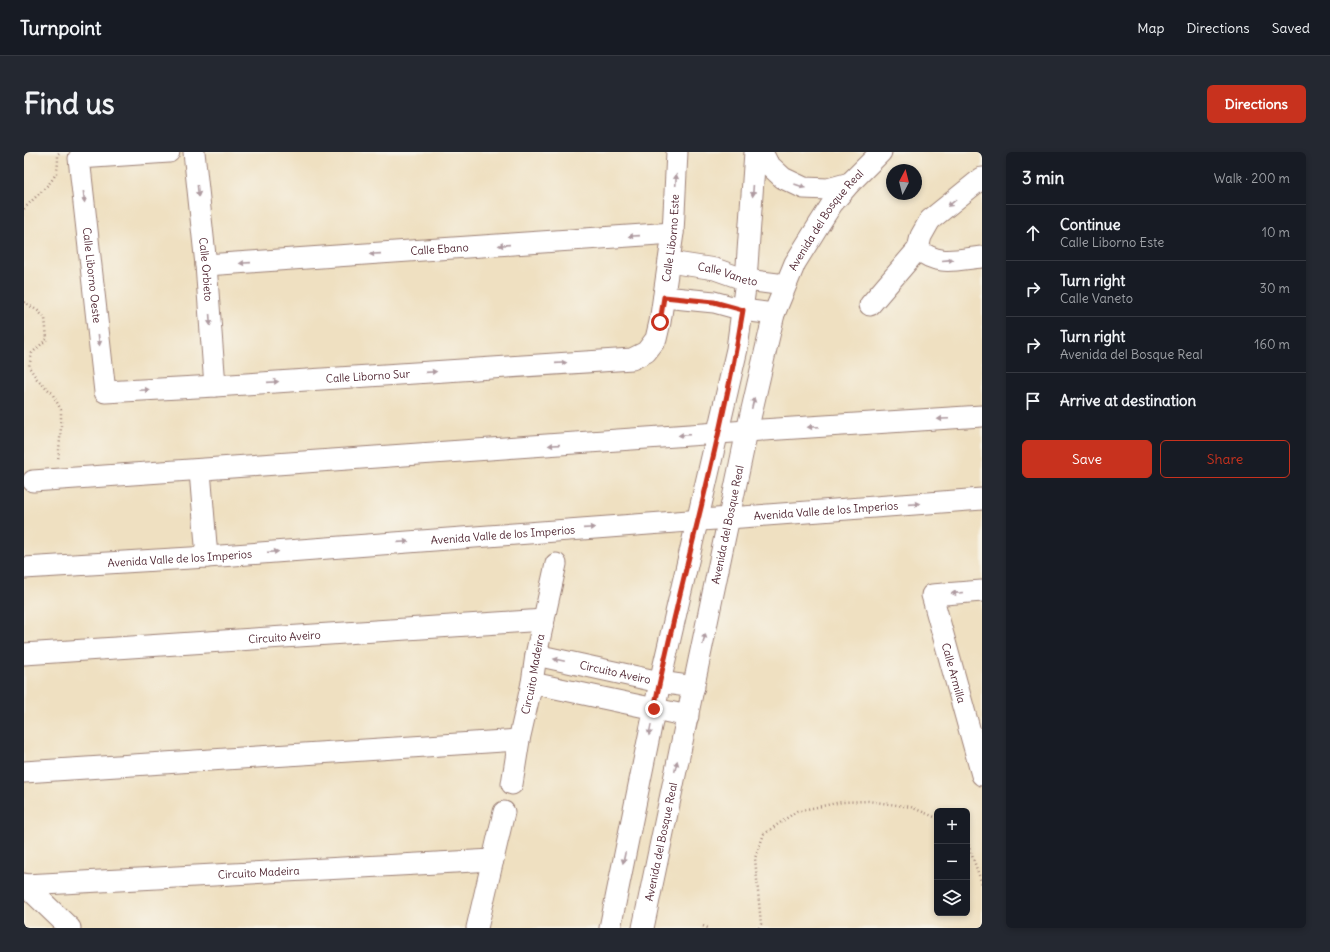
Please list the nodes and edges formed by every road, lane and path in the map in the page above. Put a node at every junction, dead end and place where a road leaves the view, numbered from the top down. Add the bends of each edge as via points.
1 (60, 152) edge
2 (169, 152) edge
3 (194, 152) edge
4 (677, 152) edge
5 (755, 152) edge
6 (762, 152) edge
7 (880, 152) edge
8 (982, 178) edge
9 (850, 183) junction
10 (24, 208) edge
11 (673, 234) junction
12 (918, 249) junction
13 (982, 257) edge
14 (669, 262) junction
15 (206, 265) junction
16 (746, 280) junction
17 (785, 284) junction
18 (664, 297) junction
19 (24, 302) edge
20 (870, 305) dead end
21 (743, 310) junction
22 (774, 314) junction
23 (632, 359) joint
24 (215, 386) junction
25 (105, 392) joint
26 (982, 416) edge
27 (747, 430) junction
28 (718, 433) junction
29 (200, 470) junction
30 (56, 480) junction
31 (33, 482) dead end
32 (982, 499) edge
33 (729, 518) junction
34 (697, 520) junction
35 (207, 557) junction
36 (556, 564) dead end
37 (24, 568) edge
38 (982, 591) edge
39 (544, 620) junction
40 (24, 654) edge
41 (536, 655) junction
42 (623, 674) junction
43 (660, 682) junction
44 (532, 683) junction
45 (694, 687) junction
46 (617, 701) junction
47 (973, 708) edge
48 (654, 709) junction
49 (688, 716) junction
50 (519, 740) junction
51 (24, 772) edge
52 (982, 775) edge
53 (512, 784) dead end
54 (636, 799) junction
55 (668, 804) junction
56 (504, 812) dead end
57 (934, 817) edge
58 (968, 844) edge
59 (493, 860) junction
60 (982, 884) edge
61 (25, 885) edge
62 (702, 926) dead end
63 (70, 928) edge
64 (477, 928) edge
65 (610, 928) edge
66 (643, 928) edge
67 (708, 928) edge
68 (759, 928) edge

1 - 10 path via 56,172 45,188
2 -> 25 street, Calle Liborno Oeste via 79,158
3 -> 15 street, Calle Orbieto
11 -> 4 street, Calle Liborno Este
5 -> 16 street
6 -> 9 street via 768,164 783,178 804,188 828,190
7 - 9 street, Avenida del Bosque Real
8 -> 12 street via 930,220 921,236
9 - 17 street, Avenida del Bosque Real via 832,204 795,263
11 - 14 street, Calle Liborno Este
11 -> 15 street, Calle Ebano
12 -> 13 street via 926,256 940,261
12 - 20 street
14 - 16 street, Calle Vaneto via 715,269
14 - 18 street, Calle Liborno Este
15 -> 24 street, Calle Orbieto
16 - 17 street, Calle Vaneto
16 - 21 street
17 - 22 street, Avenida del Bosque Real
18 - 21 street via 714,302
18 - 23 street, Calle Liborno Este via 656,339 646,352
19 - 30 path via 46,318 47,338 32,353 29,367 52,393 61,410
21 - 22 street
21 - 28 street
27 -> 22 street, Avenida del Bosque Real
24 -> 23 street, Calle Liborno Sur
25 -> 24 street, Calle Liborno Sur
26 -> 27 street
27 - 28 street
27 - 33 street, Avenida del Bosque Real
28 -> 29 street
28 - 34 street
29 - 30 street
29 - 35 street
30 - 31 street
33 -> 32 street, Avenida Valle de los Imperios
33 - 34 street, Avenida Valle de los Imperios
45 -> 33 street, Avenida del Bosque Real
35 -> 34 street, Avenida Valle de los Imperios
34 - 43 street
35 - 37 street, Avenida Valle de los Imperios
36 - 39 street, Circuito Madeira
38 -> 47 street, Calle Armilla via 932,595
39 - 40 street, Circuito Aveiro
39 - 41 street, Circuito Madeira
42 -> 41 street, Circuito Aveiro
41 - 44 street, Circuito Madeira
42 - 43 street, Circuito Aveiro
42 - 46 street
43 - 45 street, Circuito Aveiro
43 - 48 street
44 - 46 street
44 - 50 street, Circuito Madeira
45 - 49 street, Avenida del Bosque Real
46 - 48 street
47 - 52 street, Calle Armilla
48 - 49 street
48 -> 54 street
55 -> 49 street, Avenida del Bosque Real
50 - 51 street
50 - 53 street, Circuito Madeira
54 - 55 street
54 -> 65 street
55 - 66 street, Avenida del Bosque Real
56 - 59 street
57 - 68 path via 911,807 868,801 842,802 797,810 764,834 755,858 761,924
58 - 60 path
59 - 61 street, Circuito Madeira
59 - 64 street
61 - 63 street
62 - 67 path

